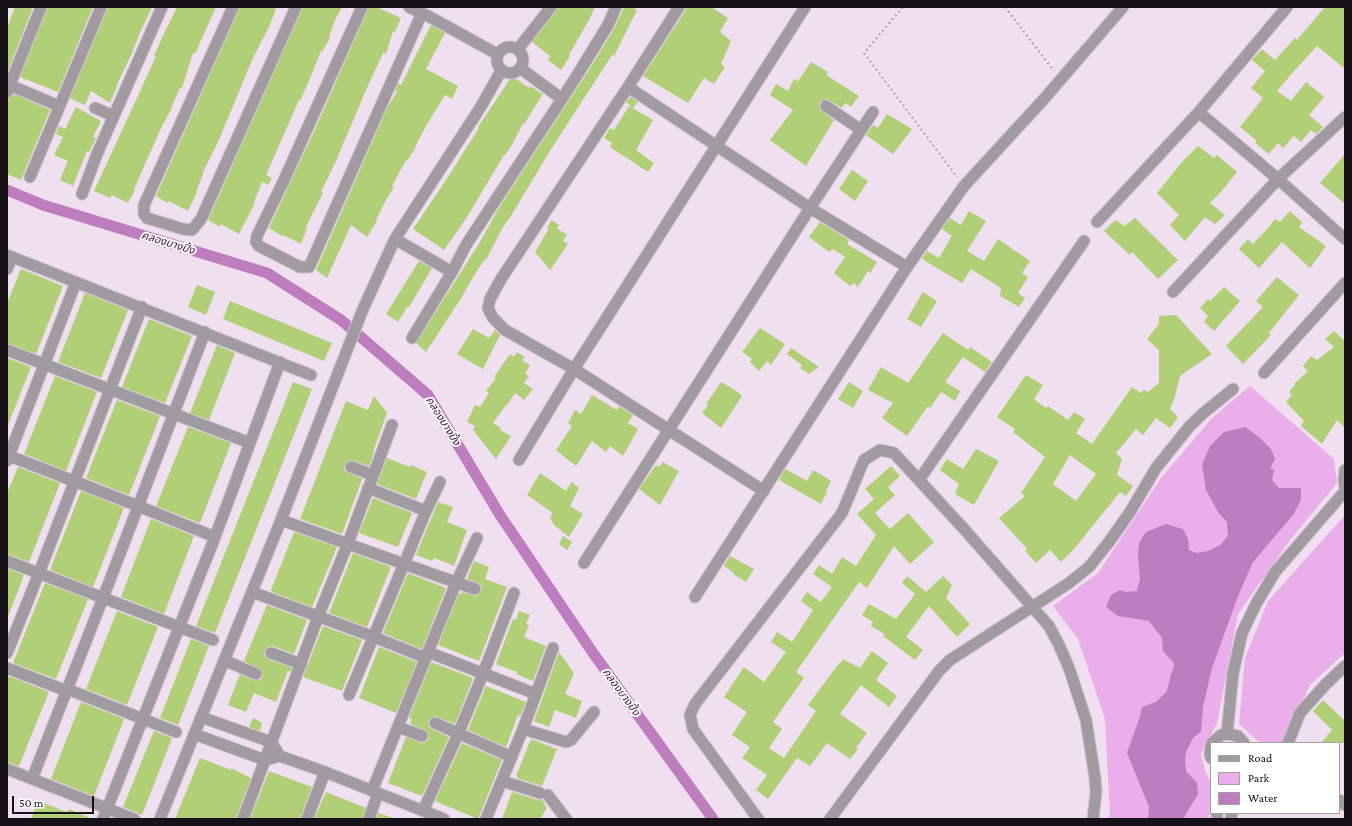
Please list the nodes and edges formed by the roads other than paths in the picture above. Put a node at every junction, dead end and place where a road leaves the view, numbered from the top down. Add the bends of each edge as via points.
1 (41, 7) edge
2 (101, 7) edge
3 (162, 7) edge
4 (234, 7) edge
5 (296, 7) edge
6 (362, 7) edge
7 (409, 7) edge
8 (551, 7) edge
9 (616, 7) edge
10 (679, 7) edge
11 (805, 7) edge
12 (1123, 7) edge
13 (1288, 7) edge
14 (422, 13) junction
15 (518, 49) junction
16 (497, 54) junction
17 (520, 68) junction
18 (501, 71) junction
19 (8, 87) edge
20 (628, 87) junction
21 (562, 99) junction
22 (59, 106) junction
23 (826, 106) dead end
24 (95, 108) dead end
25 (873, 112) dead end
26 (1198, 113) junction
27 (114, 116) junction
28 (1345, 117) edge
29 (861, 130) junction
30 (717, 146) junction
31 (30, 177) dead end
32 (1278, 179) junction
33 (82, 194) dead end
34 (810, 208) junction
35 (1097, 222) dead end
36 (395, 239) junction
37 (1345, 239) edge
38 (1084, 241) dead end
39 (9, 256) edge
40 (907, 267) junction
41 (7, 269) edge
42 (452, 272) junction
43 (76, 282) junction
44 (1345, 283) edge
45 (1173, 292) dead end
46 (142, 307) junction
47 (205, 332) junction
48 (412, 338) dead end
49 (7, 350) edge
50 (280, 362) junction
51 (45, 365) junction
52 (574, 369) junction
53 (1264, 373) dead end
54 (311, 375) dead end
55 (110, 389) junction
56 (1233, 389) dead end
57 (173, 414) junction
58 (392, 425) dead end
59 (668, 430) junction
60 (250, 443) junction
61 (8, 457) edge
62 (519, 460) dead end
63 (350, 467) dead end
64 (1345, 470) edge
65 (373, 475) junction
66 (919, 480) junction
67 (75, 481) junction
68 (440, 482) dead end
69 (368, 488) junction
70 (1345, 488) edge
71 (764, 491) junction
72 (1345, 491) edge
73 (138, 506) junction
74 (426, 511) junction
75 (281, 520) junction
76 (215, 537) junction
77 (477, 538) dead end
78 (348, 543) junction
79 (7, 561) edge
80 (584, 563) dead end
81 (404, 564) junction
82 (39, 573) junction
83 (456, 583) junction
84 (475, 589) dead end
85 (252, 592) junction
86 (514, 593) dead end
87 (695, 597) dead end
88 (103, 598) junction
89 (1033, 607) junction
90 (318, 617) junction
91 (180, 628) junction
92 (374, 637) junction
93 (213, 640) dead end
94 (552, 648) dead end
95 (7, 653) edge
96 (272, 653) dead end
97 (427, 655) junction
98 (224, 660) junction
99 (301, 664) junction
100 (1345, 666) edge
101 (7, 668) edge
102 (256, 674) dead end
103 (483, 674) junction
104 (67, 690) junction
105 (536, 694) junction
106 (349, 695) dead end
107 (594, 712) dead end
108 (201, 717) junction
109 (143, 719) junction
110 (435, 723) dead end
111 (398, 727) junction
112 (523, 729) junction
113 (176, 732) dead end
114 (459, 732) junction
115 (194, 734) junction
116 (1227, 734) junction
117 (422, 736) dead end
118 (271, 742) junction
119 (1213, 742) edge
120 (1243, 742) edge
121 (1288, 742) edge
122 (280, 756) junction
123 (512, 757) junction
124 (265, 760) junction
125 (7, 769) edge
126 (325, 772) junction
127 (32, 779) junction
128 (502, 781) junction
129 (375, 792) junction
130 (107, 808) junction
131 (428, 815) edge
132 (103, 819) edge
133 (134, 819) edge
134 (161, 819) edge
135 (243, 819) edge
136 (307, 819) edge
137 (369, 819) edge
138 (444, 819) edge
139 (486, 819) edge
140 (566, 819) edge
141 (758, 819) edge
142 (830, 819) edge
143 (1093, 819) edge

1 - 19 street
2 - 22 street
3 - 27 street
4 - 5 street via 144,205 144,214 147,218 183,230 192,230 201,219
6 - 14 street via 257,236 256,242 259,246 300,268 308,267 311,263
7 - 14 street
8 - 15 street
9 - 21 street
10 - 20 street
11 - 30 street
12 - 40 street via 964,186
13 - 26 street
14 - 16 street
15 - 16 street via 506,46
15 - 17 street via 523,60
16 - 18 street via 497,66
17 - 18 street via 513,73
17 - 21 street
18 - 36 street
19 - 22 street
20 - 30 street
20 - 52 street via 501,279 488,308 493,318 505,330
21 - 42 street via 466,244
22 - 31 street
23 - 29 street
24 - 27 street
25 - 29 street
26 - 32 street
26 - 35 street
27 - 33 street
28 - 32 street
29 - 34 street
30 - 34 street
30 - 52 street
32 - 37 street
32 - 45 street
34 - 40 street
34 - 59 street
36 - 42 street
36 - 75 street via 363,308
38 - 66 street
39 - 41 street
39 - 43 street
40 - 71 street
42 - 48 street
43 - 46 street
43 - 51 street
44 - 53 street
46 - 47 street
46 - 55 street
47 - 50 street
47 - 57 street
49 - 51 street
50 - 54 street
50 - 60 street
51 - 55 street
51 - 61 street
52 - 59 street
52 - 62 street
55 - 57 street
55 - 67 street
56 - 89 street via 1189,427 1156,468 1130,512 1089,567
57 - 60 street
57 - 73 street
58 - 65 street
59 - 71 street
59 - 80 street
60 - 76 street
61 - 67 street
63 - 65 street
64 - 70 street
65 - 69 street
66 - 89 street
66 - 141 street via 894,453 880,450 864,460 842,513 695,704 690,715 693,729
67 - 73 street
67 - 82 street
68 - 74 street
69 - 74 street
69 - 78 street
71 - 87 street
72 - 116 street via 1275,572 1256,604 1242,633 1233,673
73 - 76 street
73 - 88 street
74 - 81 street
75 - 78 street
75 - 85 street
76 - 91 street
77 - 83 street
78 - 81 street
78 - 90 street
79 - 82 street
81 - 83 street
81 - 92 street
82 - 88 street
82 - 95 street
83 - 84 street
83 - 97 street
85 - 90 street
85 - 98 street
86 - 103 street
88 - 91 street
88 - 104 street
89 - 142 street via 950,660 939,671
89 - 143 street via 1049,626 1059,645 1086,720 1095,785
90 - 92 street
90 - 99 street
91 - 93 street
91 - 109 street
92 - 97 street
92 - 106 street
94 - 105 street
96 - 99 street
97 - 103 street via 438,655
97 - 111 street
98 - 102 street
98 - 108 street
99 - 118 street
100 - 121 street via 1300,713
101 - 104 street
103 - 105 street
103 - 114 street
104 - 109 street
104 - 127 street
105 - 112 street
107 - 112 street via 571,740 566,742
108 - 115 street
108 - 118 street
109 - 113 street
109 - 130 street
110 - 114 street
111 - 117 street
111 - 129 street
112 - 123 street
114 - 123 street
114 - 131 street
115 - 124 street
115 - 134 street
116 - 119 street via 1221,735
116 - 120 street via 1238,736
118 - 122 street
118 - 124 street
122 - 124 street
122 - 126 street
123 - 128 street
124 - 135 street
125 - 127 street
126 - 129 street
126 - 136 street
127 - 130 street
128 - 139 street
128 - 140 street via 544,794
129 - 131 street
129 - 137 street
130 - 132 street
130 - 133 street
131 - 138 street

